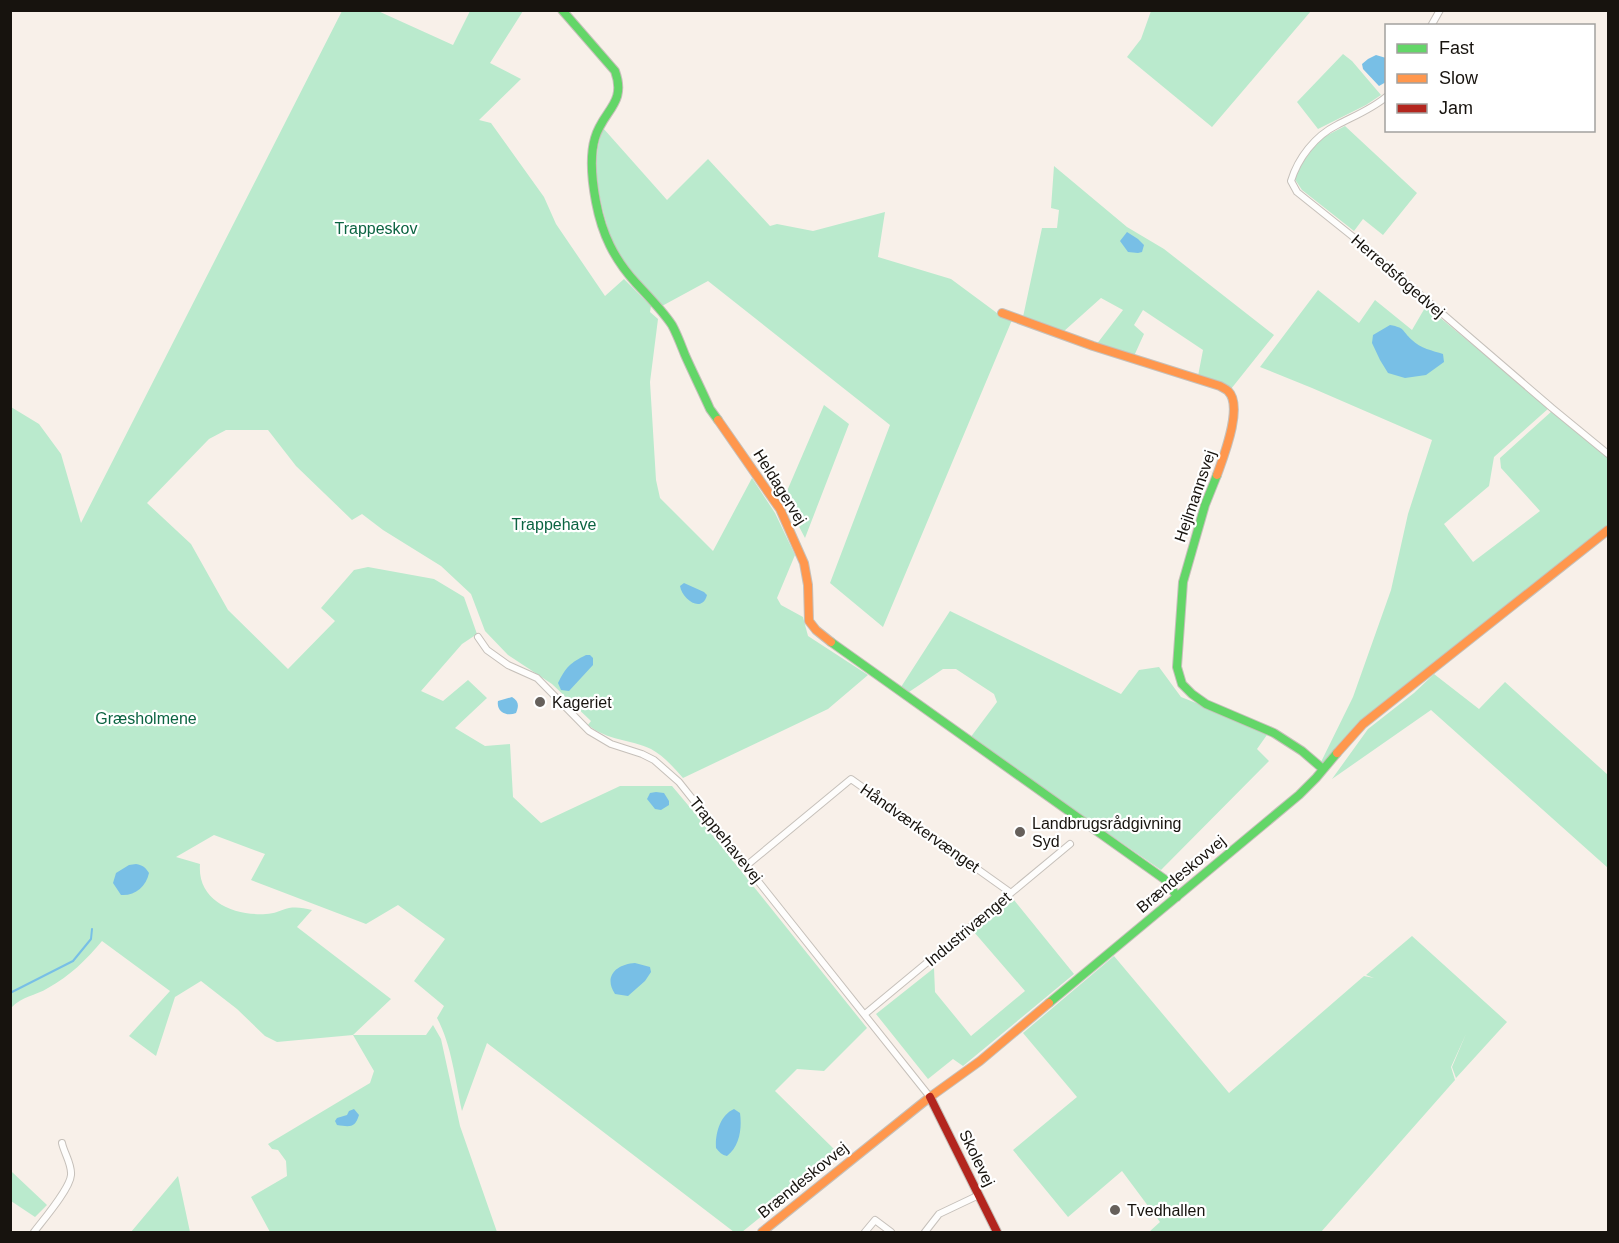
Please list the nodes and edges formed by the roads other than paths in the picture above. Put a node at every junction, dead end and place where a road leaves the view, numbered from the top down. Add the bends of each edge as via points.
1 (562, 10) edge
2 (1440, 10) edge
3 (1432, 24) edge
4 (1385, 98) edge
5 (1002, 313) dead end
6 (1608, 454) edge
7 (1608, 530) edge
8 (478, 637) dead end
9 (1323, 769) junction
10 (1070, 844) dead end
11 (746, 866) junction
12 (1011, 893) junction
13 (1177, 897) junction
14 (865, 1014) junction
15 (930, 1096) junction
16 (62, 1143) dead end
17 (978, 1195) junction
18 (34, 1233) edge
19 (762, 1233) edge
20 (865, 1233) edge
21 (891, 1233) edge
22 (925, 1233) edge
23 (997, 1233) edge

1 - 13 street, Heldagervej via 619,78 618,98 593,144 593,182 603,234 617,260 672,326 710,409 780,510 804,564 809,621 833,644 1167,881
2 - 3 street
4 - 6 street, Herredsfogedvej via 1316,139 1296,165 1291,181 1297,192
5 - 9 street, Hejlmannsvej via 1230,392 1235,405 1228,446 1205,505 1183,582 1177,667 1182,684 1206,704 1274,734
7 - 9 street, Brændeskovvej via 1363,724
8 - 11 street, Trappehavevej via 487,650 508,665 537,678 589,731 611,744 642,754 667,770
9 - 13 street, Brændeskovvej via 1312,784
10 - 12 street, Industrivænget
11 - 12 street, Håndværkervænget via 851,779
11 - 14 street, Trappehavevej
12 - 14 street, Industrivænget
13 - 15 street, Brændeskovvej via 980,1061
14 - 15 street, Trappehavevej
15 - 17 street, Skolevej
15 - 19 street, Brændeskovvej
16 - 18 street via 71,1176 67,1189
17 - 22 street via 939,1214
17 - 23 street, Skolevej
20 - 21 street via 874,1220

